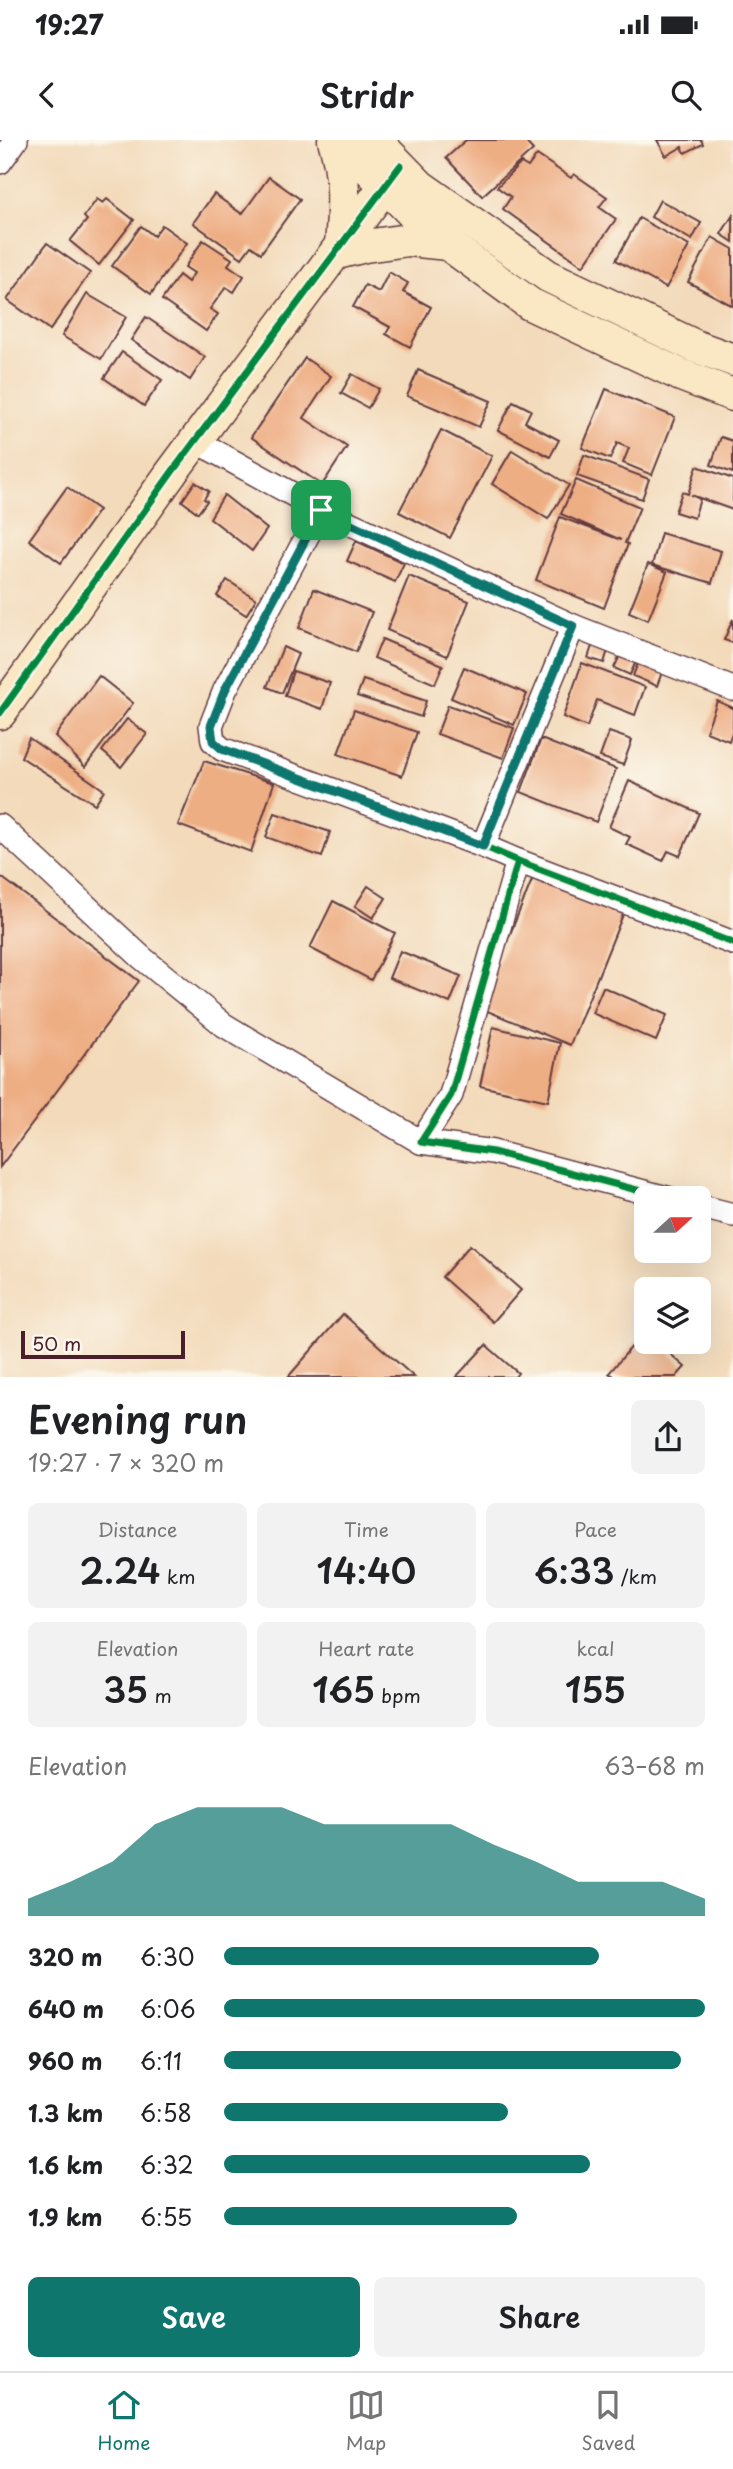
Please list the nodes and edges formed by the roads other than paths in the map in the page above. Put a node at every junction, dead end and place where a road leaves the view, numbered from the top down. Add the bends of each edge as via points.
1 (16, 140) edge
2 (334, 140) edge
3 (344, 140) edge
4 (375, 140) edge
5 (0, 162) edge
6 (393, 176) junction
7 (448, 244) junction
8 (339, 250) junction
9 (733, 360) edge
10 (733, 395) edge
11 (196, 441) junction
12 (321, 510) junction
13 (573, 626) junction
14 (733, 689) edge
15 (0, 713) edge
16 (0, 826) edge
17 (483, 846) junction
18 (518, 861) junction
19 (733, 943) edge
20 (421, 1142) junction
21 (634, 1189) edge
22 (711, 1209) edge
23 (733, 1215) edge

1 - 5 street
2 - 8 main road via 345,198
3 - 6 main road
4 - 6 main road
6 - 7 main road via 430,231
6 - 8 main road
6 - 9 main road via 420,186 548,276
7 - 8 main road via 408,240
7 - 10 main road via 530,304
8 - 11 main road
11 - 12 street
11 - 15 main road
12 - 13 street
12 - 17 street via 225,690 211,726 213,741 222,749
13 - 14 street
13 - 17 street
16 - 20 street via 141,957 223,1025
17 - 18 street
18 - 19 street
18 - 20 street via 451,1095
20 - 21 street via 493,1152
22 - 23 street

